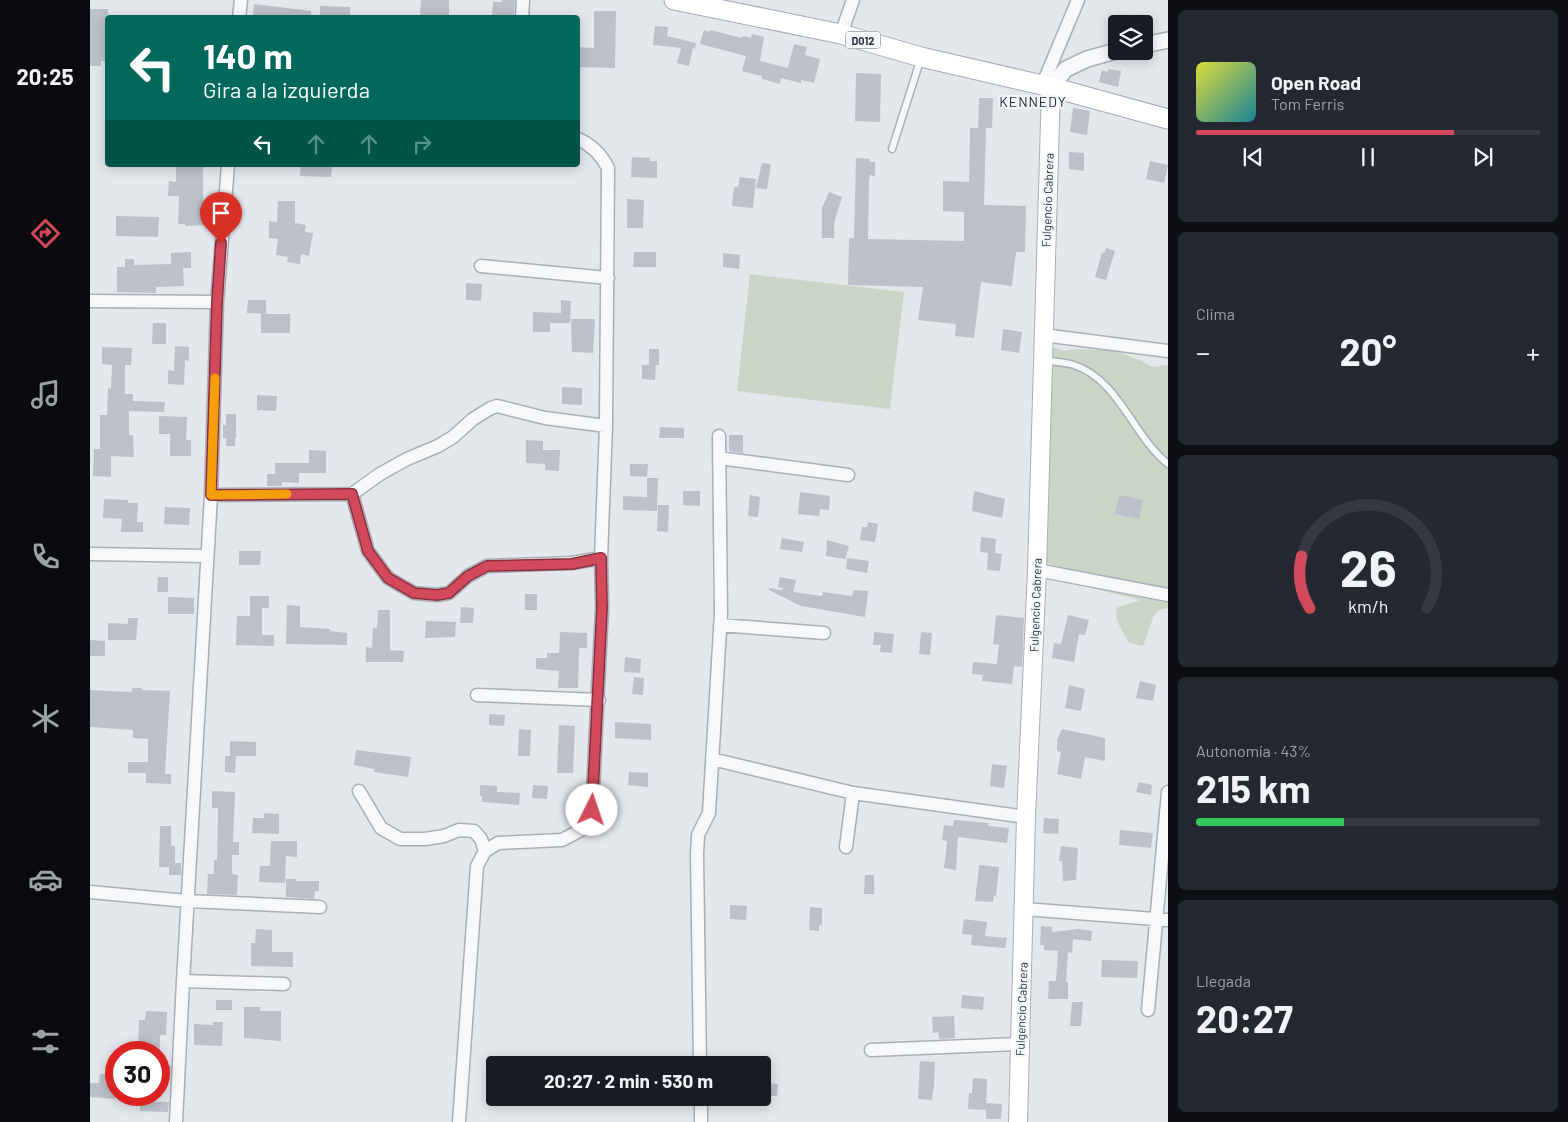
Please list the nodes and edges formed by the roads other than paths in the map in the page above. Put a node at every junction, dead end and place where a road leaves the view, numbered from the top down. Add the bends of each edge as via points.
1 (240, 0) edge
2 (523, 0) edge
3 (674, 0) edge
4 (854, 0) edge
5 (1078, 0) edge
6 (239, 15) edge
7 (522, 15) edge
8 (840, 34) junction
9 (1168, 40) edge
10 (1153, 43) edge
11 (1108, 53) edge
12 (921, 57) junction
13 (1046, 86) junction
14 (1168, 119) edge
15 (580, 140) edge
16 (892, 149) dead end
17 (228, 167) edge
18 (481, 266) dead end
19 (608, 278) junction
20 (90, 301) edge
21 (217, 302) junction
22 (1043, 335) junction
23 (1168, 351) edge
24 (1042, 360) junction
25 (606, 426) junction
26 (719, 436) dead end
27 (719, 458) junction
28 (1168, 464) edge
29 (848, 475) dead end
30 (352, 494) junction
31 (211, 495) junction
32 (90, 554) edge
33 (207, 556) junction
34 (601, 558) junction
35 (1037, 570) junction
36 (1168, 595) edge
37 (720, 625) junction
38 (824, 633) dead end
39 (477, 696) dead end
40 (599, 700) junction
41 (712, 759) junction
42 (360, 790) dead end
43 (1168, 792) edge
44 (853, 793) junction
45 (1026, 817) junction
46 (846, 847) dead end
47 (485, 850) junction
48 (90, 892) edge
49 (187, 902) junction
50 (320, 907) dead end
51 (1024, 909) junction
52 (1162, 920) edge
53 (182, 981) junction
54 (284, 984) dead end
55 (1148, 1010) dead end
56 (1020, 1044) junction
57 (871, 1050) dead end
58 (700, 1056) edge
59 (701, 1106) edge
60 (176, 1122) edge
61 (459, 1122) edge
62 (702, 1122) edge
63 (1018, 1122) edge

1 - 6 street
2 - 7 street
3 - 8 main road, D012
4 - 8 street
5 - 13 street
8 - 12 main road, D012
9 - 10 street
11 - 13 street via 1066,69
12 - 13 main road, D012
12 - 16 lane
13 - 14 main road, D012
13 - 22 main road, Fulgencio Cabrera
15 - 19 street via 603,157 608,168
17 - 21 street
18 - 19 street
19 - 25 street
20 - 21 street
21 - 31 street
22 - 23 street
22 - 24 main road, Fulgencio Cabrera
24 - 28 lane via 1074,366 1093,375 1109,389 1139,432
24 - 35 main road, Fulgencio Cabrera
25 - 30 street via 545,418 497,406 473,419 453,437 406,459
25 - 34 street
26 - 27 street
27 - 29 street
27 - 37 street
30 - 31 street
30 - 34 street via 368,551 388,578 414,593 449,593 468,576 487,566 572,564
31 - 33 street
32 - 33 street
33 - 49 street
34 - 40 street
35 - 36 street
35 - 45 main road, Fulgencio Cabrera
37 - 38 street
37 - 41 street
39 - 40 street
40 - 47 street via 592,810 581,830 562,840 498,843
41 - 44 street
41 - 58 street via 709,813 698,835 697,854
42 - 47 street via 381,828 400,839 424,839 459,830 474,830
43 - 52 street
44 - 45 street
44 - 46 street
45 - 51 main road, Fulgencio Cabrera
47 - 61 street via 478,866
48 - 49 street
49 - 50 street
49 - 53 street
51 - 52 street
51 - 56 main road, Fulgencio Cabrera
52 - 55 street
53 - 54 street
53 - 60 street
56 - 57 street
56 - 63 main road, Fulgencio Cabrera
59 - 62 street

